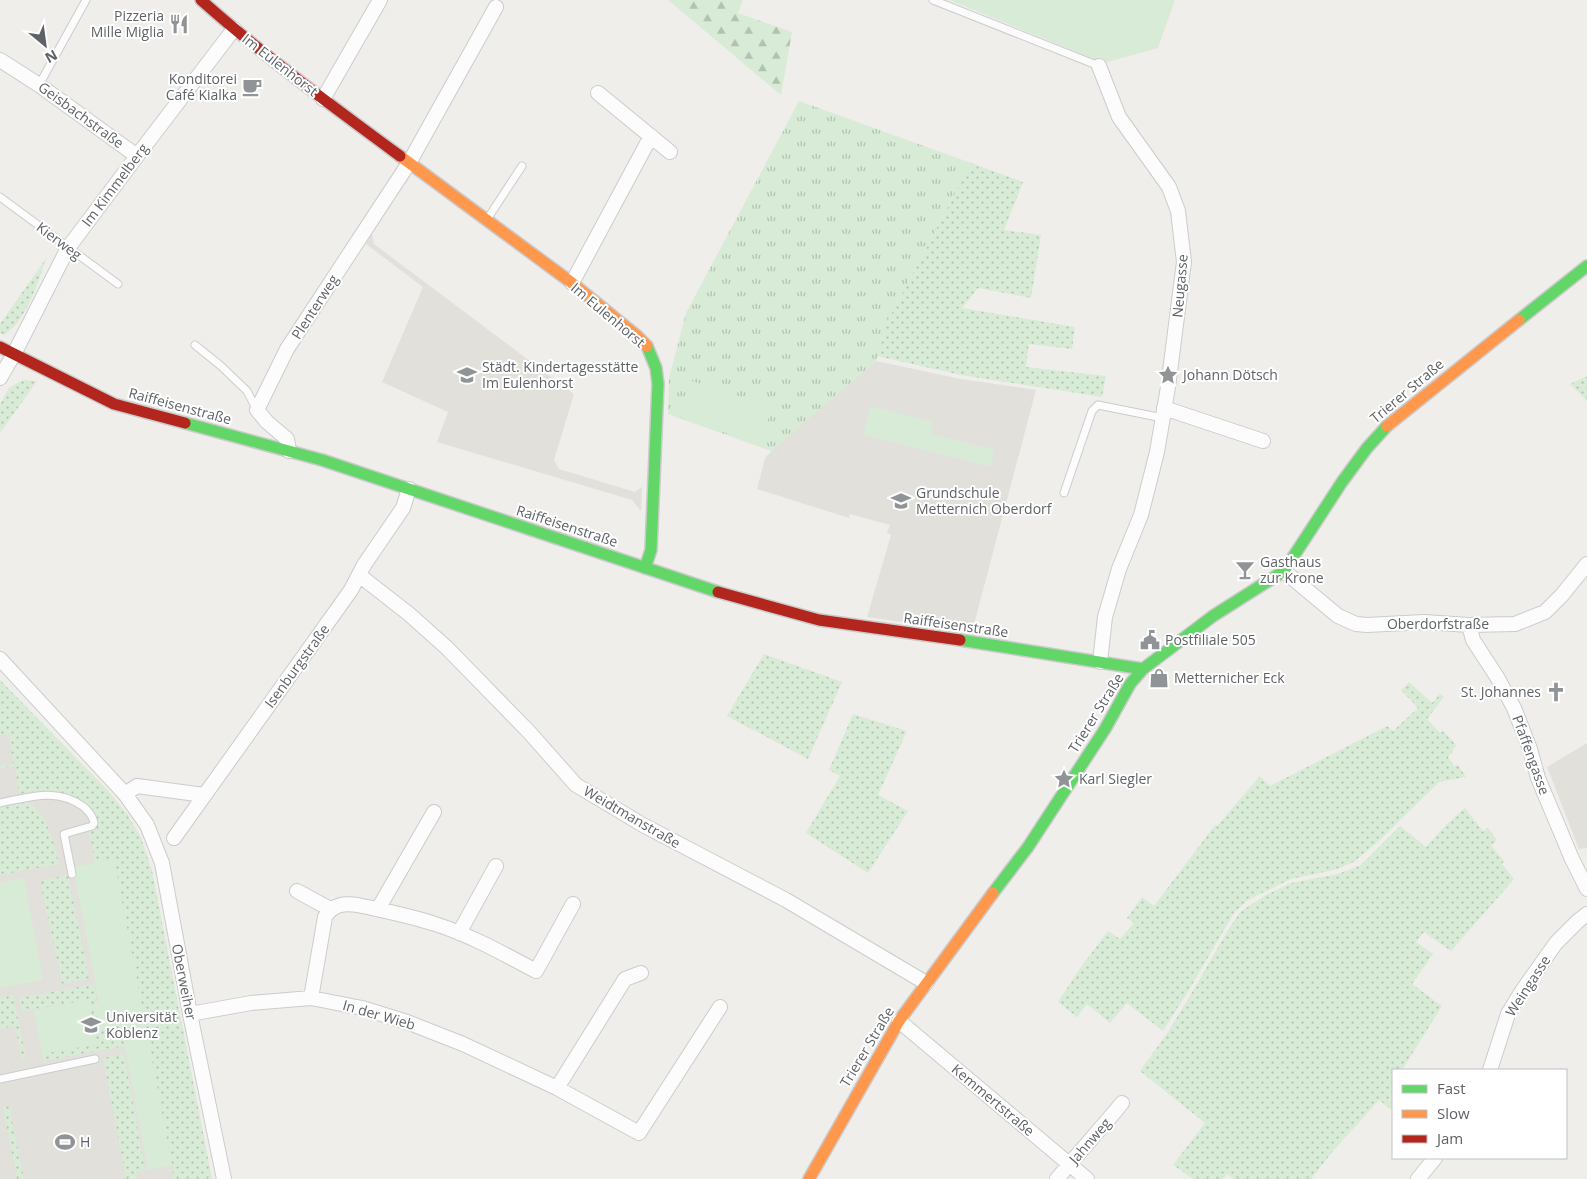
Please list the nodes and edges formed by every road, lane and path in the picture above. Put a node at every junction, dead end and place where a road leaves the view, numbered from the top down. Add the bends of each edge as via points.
1 (86, 0) edge
2 (201, 0) edge
3 (380, 0) edge
4 (933, 0) edge
5 (496, 7) dead end
6 (234, 29) junction
7 (0, 60) edge
8 (1099, 66) joint
9 (40, 85) junction
10 (598, 93) dead end
11 (323, 99) junction
12 (651, 136) junction
13 (670, 152) dead end
14 (136, 156) junction
15 (409, 163) junction
16 (522, 166) dead end
17 (0, 197) edge
18 (486, 221) junction
19 (68, 248) junction
20 (1587, 266) edge
21 (572, 283) junction
22 (118, 284) dead end
23 (195, 345) dead end
24 (0, 347) edge
25 (14, 354) junction
26 (0, 378) edge
27 (257, 410) junction
28 (1164, 413) junction
29 (1263, 441) dead end
30 (289, 451) junction
31 (409, 489) junction
32 (1064, 493) dead end
33 (1587, 564) edge
34 (645, 568) junction
35 (1284, 571) junction
36 (359, 575) junction
37 (1469, 625) junction
38 (0, 659) edge
39 (1100, 662) junction
40 (1143, 669) junction
41 (125, 794) junction
42 (204, 796) junction
43 (0, 803) edge
44 (434, 812) dead end
45 (174, 838) dead end
46 (496, 866) dead end
47 (72, 874) dead end
48 (1587, 889) edge
49 (297, 892) dead end
50 (573, 904) dead end
51 (330, 909) junction
52 (378, 909) junction
53 (1587, 914) edge
54 (459, 933) junction
55 (641, 973) dead end
56 (926, 983) junction
57 (311, 998) junction
58 (720, 1007) dead end
59 (190, 1014) junction
60 (899, 1021) junction
61 (95, 1059) dead end
62 (1490, 1069) edge
63 (0, 1079) edge
64 (557, 1088) junction
65 (1122, 1103) dead end
66 (1434, 1159) edge
67 (1069, 1164) junction
68 (224, 1179) edge
69 (809, 1179) edge
70 (1058, 1179) edge
71 (1087, 1179) edge
72 (1418, 1179) edge

1 - 9 lane
2 - 6 street, Im Eulenhorst
3 - 11 street
4 - 8 lane
5 - 15 street
6 - 11 street, Im Eulenhorst
6 - 14 street, Im Kimmelberg
7 - 9 street, Geisbachstraße
8 - 28 street, Neugasse via 1119,117 1169,188 1178,211 1184,262
9 - 14 street, Geisbachstraße
10 - 12 street
11 - 15 street, Im Eulenhorst
12 - 13 street
12 - 21 street
14 - 19 street, Im Kimmelberg
15 - 18 street, Im Eulenhorst
15 - 27 street, Plenterweg via 287,350
16 - 18 lane
17 - 19 lane, Kierweg
18 - 21 street, Im Eulenhorst
19 - 22 lane, Kierweg
19 - 25 street, Im Kimmelberg
20 - 35 street, Trierer Straße via 1387,425 1342,482
21 - 34 street, Im Eulenhorst via 648,347 656,368 651,550
23 - 27 lane via 247,391
24 - 25 street, Raiffeisenstraße
25 - 26 street
25 - 30 street, Raiffeisenstraße via 114,404
27 - 30 street via 287,439
28 - 29 street
28 - 32 lane via 1098,405 1092,411
28 - 39 street, Neugasse via 1141,515 1105,617
30 - 31 street, Raiffeisenstraße
31 - 34 street, Raiffeisenstraße
31 - 36 street, Isenburgstraße via 403,508
33 - 37 street, Oberdorfstraße via 1545,612 1515,624
34 - 39 street, Raiffeisenstraße via 735,598 819,620
35 - 37 street, Oberdorfstraße via 1338,616 1356,624 1424,622
35 - 40 street, Trierer Straße via 1213,616
36 - 42 street, Isenburgstraße
36 - 56 street, Weidtmanstraße via 447,648 576,785 643,825 786,900
37 - 48 street, Pfaffengasse via 1473,640 1514,708 1538,778
38 - 41 street, Oberweiher
39 - 40 street, Raiffeisenstraße
40 - 56 street, Trierer Straße via 1130,684 1028,847
41 - 42 street via 137,786
41 - 59 street, Oberweiher via 147,825 162,863
42 - 45 street, Isenburgstraße
43 - 47 lane via 44,794 60,796 74,800 92,815 92,826 64,834
44 - 52 street
46 - 54 street
49 - 51 street
50 - 54 street via 536,971
51 - 52 street via 349,904
51 - 57 street via 322,930
52 - 54 street
53 - 62 street, Weingasse via 1556,943 1522,991 1508,1014
55 - 64 street via 624,979
56 - 60 street, Trierer Straße
57 - 59 street, In der Wieb via 251,1003
57 - 64 street, In der Wieb via 362,1008 407,1022
58 - 64 street, In der Wieb via 639,1133
59 - 68 street, Oberweiher
60 - 67 street, Kemmertstraße
60 - 69 street, Trierer Straße
61 - 63 lane
65 - 67 street, Jahnweg
66 - 72 street
67 - 70 street, Jahnweg
67 - 71 street, Kemmertstraße

